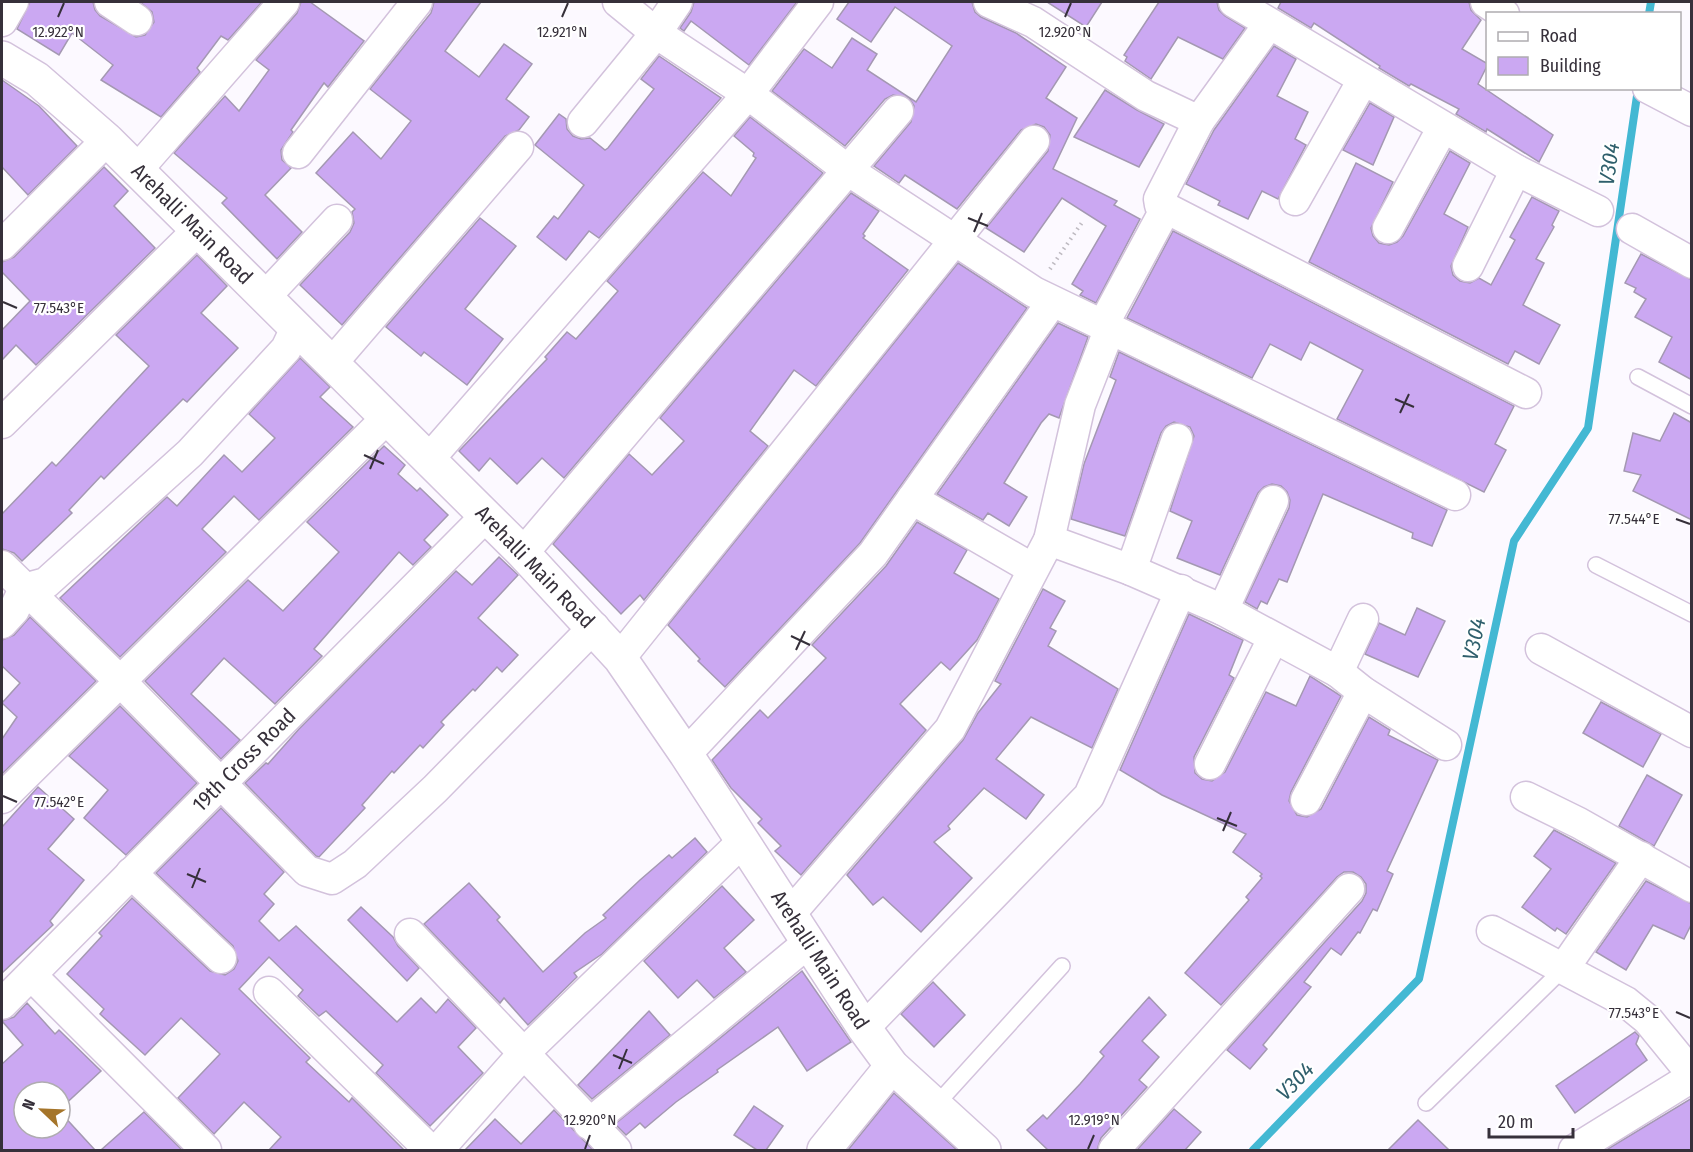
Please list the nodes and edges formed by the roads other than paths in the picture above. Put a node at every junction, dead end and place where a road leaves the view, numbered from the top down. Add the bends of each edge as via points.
1 (13, 2) edge
2 (110, 2) edge
3 (284, 2) edge
4 (417, 2) edge
5 (618, 2) edge
6 (677, 2) edge
7 (818, 2) edge
8 (989, 2) edge
9 (1234, 2) edge
10 (1486, 2) edge
11 (1501, 12) edge
12 (137, 20) dead end
13 (2, 21) edge
14 (1269, 24) junction
15 (656, 33) junction
16 (2, 58) edge
17 (1363, 80) junction
18 (1652, 90) edge
19 (748, 94) junction
20 (898, 111) dead end
21 (1692, 111) edge
22 (1199, 121) junction
23 (583, 122) dead end
24 (1443, 127) junction
25 (107, 140) junction
26 (1034, 141) dead end
27 (518, 147) dead end
28 (298, 153) dead end
29 (137, 170) junction
30 (1516, 170) junction
31 (849, 171) junction
32 (1295, 200) dead end
33 (1166, 208) junction
34 (1598, 211) dead end
35 (337, 220) dead end
36 (1388, 228) dead end
37 (1632, 229) dead end
38 (198, 230) junction
39 (954, 241) junction
40 (2, 245) edge
41 (1692, 263) edge
42 (1468, 266) dead end
43 (265, 297) junction
44 (1043, 297) junction
45 (1106, 327) junction
46 (296, 328) junction
47 (332, 363) junction
48 (1638, 377) dead end
49 (1526, 393) dead end
50 (1692, 406) edge
51 (387, 418) junction
52 (2, 423) edge
53 (1177, 439) dead end
54 (429, 459) junction
55 (1455, 495) dead end
56 (912, 499) junction
57 (1273, 501) dead end
58 (486, 516) junction
59 (1048, 540) junction
60 (524, 553) junction
61 (2, 566) edge
62 (1596, 566) dead end
63 (1033, 569) junction
64 (1131, 570) junction
65 (24, 589) junction
66 (1181, 590) junction
67 (1223, 610) junction
68 (1692, 614) edge
69 (1363, 619) dead end
70 (2, 623) edge
71 (594, 627) junction
72 (1273, 639) junction
73 (1541, 649) dead end
74 (620, 658) junction
75 (1338, 672) junction
76 (122, 682) junction
77 (1363, 692) junction
78 (1688, 722) edge
79 (1446, 745) dead end
80 (686, 754) junction
81 (1209, 764) dead end
82 (220, 783) junction
83 (1526, 797) dead end
84 (2, 798) edge
85 (1306, 800) dead end
86 (743, 841) junction
87 (1641, 857) junction
88 (131, 873) junction
89 (1692, 887) edge
90 (1348, 889) dead end
91 (790, 914) junction
92 (1492, 931) dead end
93 (410, 933) dead end
94 (809, 942) junction
95 (221, 958) dead end
96 (1062, 966) dead end
97 (1564, 968) junction
98 (32, 976) junction
99 (269, 992) dead end
100 (2, 1004) edge
101 (864, 1028) junction
102 (523, 1054) junction
103 (892, 1066) junction
104 (1692, 1075) edge
105 (1426, 1103) dead end
106 (936, 1106) junction
107 (589, 1124) junction
108 (206, 1150) edge
109 (430, 1150) edge
110 (438, 1150) edge
111 (616, 1150) edge
112 (824, 1150) edge
113 (984, 1150) edge
114 (1114, 1150) edge
115 (1574, 1150) edge

1 - 13 street
2 - 12 street
3 - 29 street
4 - 28 street
5 - 15 street
6 - 15 street
7 - 19 street
8 - 22 street via 1033,22 1146,96
9 - 14 street
10 - 11 street
14 - 17 street
14 - 22 street
15 - 19 street
15 - 23 street
16 - 25 street, Arehalli Main Road via 37,79
17 - 24 street
17 - 32 street
18 - 21 street
19 - 31 street
19 - 54 street
20 - 31 street
22 - 33 street via 1159,199
24 - 30 street
24 - 36 street
25 - 29 street, Arehalli Main Road
25 - 40 street
26 - 39 street
27 - 47 street
29 - 38 street, Arehalli Main Road
30 - 34 street
30 - 42 street
31 - 39 street
31 - 60 street
33 - 45 street
33 - 49 street
35 - 43 street
37 - 41 street
38 - 43 street, Arehalli Main Road
38 - 52 street
39 - 44 street
39 - 74 street
43 - 46 street, Arehalli Main Road
44 - 45 street
44 - 56 street
45 - 55 street
45 - 59 street via 1080,405
46 - 47 street, Arehalli Main Road
46 - 65 street via 286,349 190,453 46,583
47 - 51 street, Arehalli Main Road
48 - 50 lane
51 - 54 street, Arehalli Main Road
51 - 76 street
53 - 64 street
54 - 58 street, Arehalli Main Road
56 - 63 street
56 - 80 street via 873,554
57 - 67 street
58 - 60 street, Arehalli Main Road
58 - 82 street, 19th Cross Road
59 - 63 street
59 - 64 street
60 - 71 street, Arehalli Main Road
61 - 65 street
62 - 68 lane
63 - 91 street via 950,729
64 - 66 street
65 - 70 street via 14,610
65 - 76 street
66 - 67 street
66 - 101 street via 1089,796
67 - 72 street
69 - 75 street
71 - 74 street, Arehalli Main Road
71 - 82 street via 435,789 355,864 332,879 307,871
72 - 75 street
72 - 81 street
73 - 78 street
74 - 80 street, Arehalli Main Road
75 - 77 street
76 - 82 street
76 - 84 street
77 - 79 street
77 - 85 street
80 - 86 street, Arehalli Main Road
82 - 88 street, 19th Cross Road
83 - 87 street
86 - 91 street, Arehalli Main Road
86 - 102 street
87 - 89 street
87 - 97 street
88 - 95 street
88 - 98 street, 19th Cross Road
90 - 114 street
91 - 94 street, Arehalli Main Road
92 - 97 street
93 - 102 street
94 - 101 street, Arehalli Main Road
94 - 107 street
96 - 106 lane
97 - 104 street via 1626,1002 1648,1020
97 - 105 lane
98 - 100 street, 19th Cross Road
98 - 108 street
99 - 109 street
101 - 103 street, Arehalli Main Road
102 - 107 street
102 - 110 street
103 - 106 street, Arehalli Main Road
103 - 112 street
104 - 115 street
106 - 113 street, Arehalli Main Road
107 - 111 street

